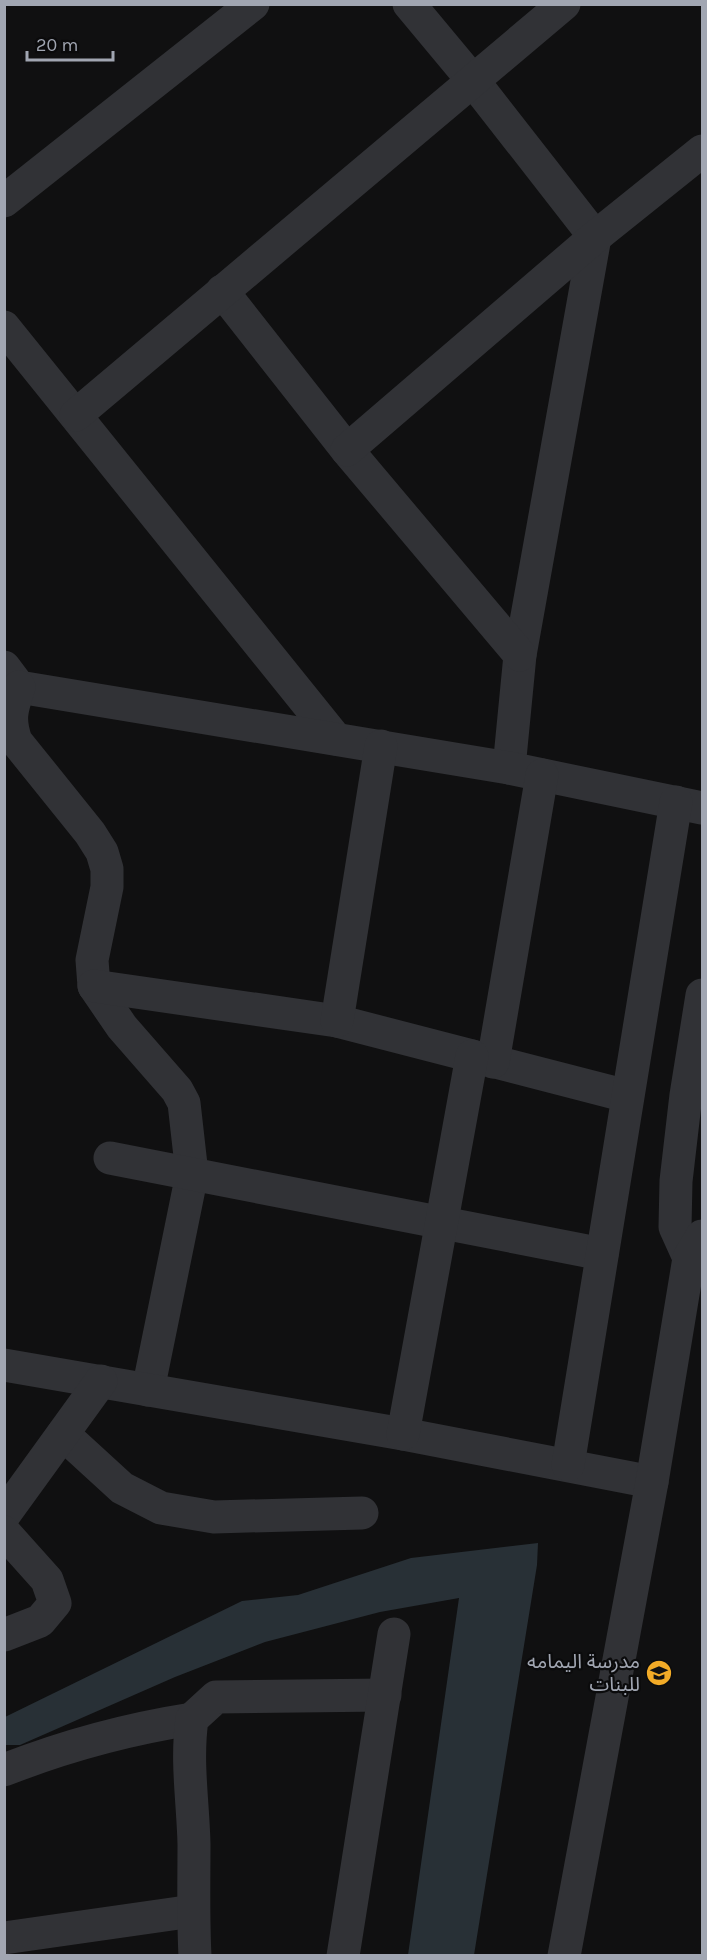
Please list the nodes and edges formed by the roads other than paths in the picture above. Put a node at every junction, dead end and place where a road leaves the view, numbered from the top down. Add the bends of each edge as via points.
1 (253, 4) edge
2 (409, 4) edge
3 (564, 4) edge
4 (474, 82) junction
5 (702, 151) edge
6 (4, 201) edge
7 (595, 237) junction
8 (222, 291) junction
9 (4, 327) edge
10 (76, 415) junction
11 (347, 450) junction
12 (520, 655) junction
13 (12, 677) edge
14 (336, 739) junction
15 (381, 746) junction
16 (509, 768) junction
17 (542, 775) junction
18 (689, 805) edge
19 (94, 986) junction
20 (702, 995) edge
21 (337, 1021) junction
22 (482, 1059) junction
23 (627, 1096) junction
24 (110, 1158) dead end
25 (192, 1174) junction
26 (689, 1178) edge
27 (442, 1224) junction
28 (692, 1235) edge
29 (602, 1254) junction
30 (4, 1365) edge
31 (101, 1381) junction
32 (148, 1390) junction
33 (63, 1434) junction
34 (403, 1434) junction
35 (568, 1465) junction
36 (652, 1482) junction
37 (363, 1513) dead end
38 (4, 1515) edge
39 (4, 1532) edge
40 (394, 1634) dead end
41 (4, 1635) edge
42 (385, 1695) junction
43 (192, 1719) junction
44 (4, 1770) edge
45 (192, 1911) junction
46 (4, 1938) edge
47 (195, 1956) edge
48 (343, 1956) edge
49 (564, 1956) edge

1 - 6 street
2 - 4 street
3 - 4 street
4 - 7 street
4 - 8 street
5 - 7 street
7 - 11 street
7 - 12 street
8 - 10 street
8 - 11 street
9 - 10 street
10 - 14 street
11 - 12 street
12 - 16 street
13 - 14 street
13 - 19 street via 10,724 16,741 90,833 107,869 92,960
14 - 15 street
15 - 16 street
15 - 21 street
16 - 17 street
17 - 18 street
17 - 22 street
18 - 23 street
19 - 21 street
19 - 25 street via 184,1103
20 - 26 street via 686,1095
21 - 22 street
22 - 23 street
22 - 27 street
23 - 29 street
24 - 25 street
25 - 27 street
25 - 32 street
26 - 28 street
27 - 29 street
27 - 34 street
28 - 36 street
29 - 35 street
30 - 31 street
31 - 32 street
31 - 33 street
32 - 34 street
33 - 37 street via 122,1488 160,1508 214,1517
33 - 38 street
34 - 35 street
35 - 36 street
36 - 49 street
39 - 41 street via 47,1580 54,1603 40,1620
40 - 42 street
42 - 43 street via 216,1697
42 - 48 street
43 - 44 street via 45,1754
43 - 45 street via 188,1746 194,1843
45 - 46 street
45 - 47 street

